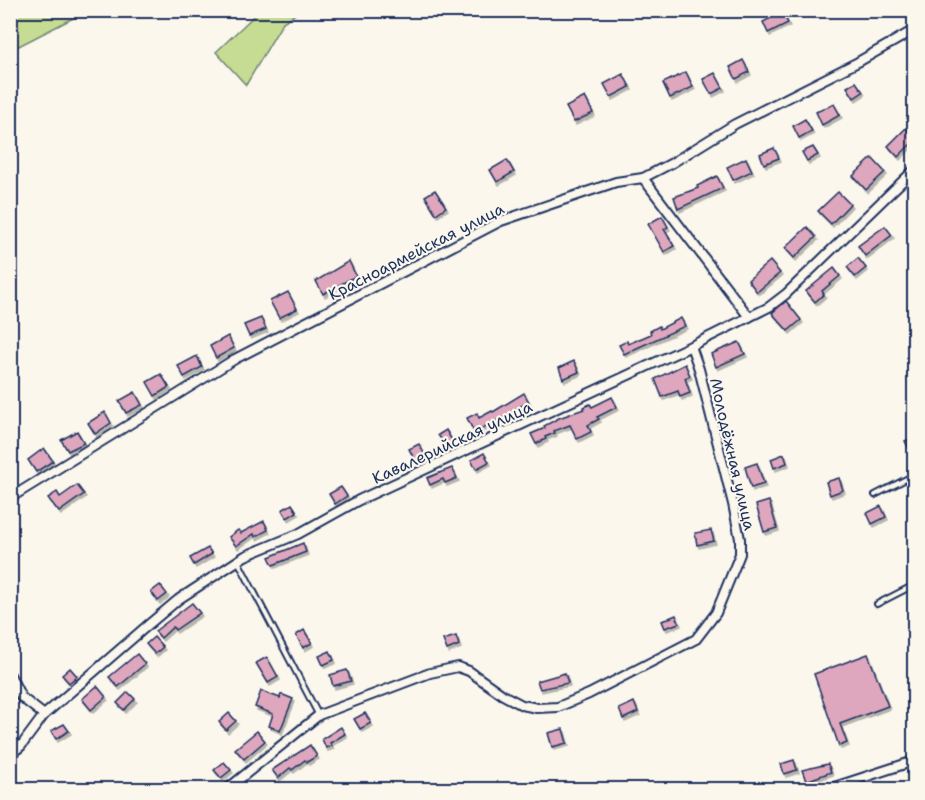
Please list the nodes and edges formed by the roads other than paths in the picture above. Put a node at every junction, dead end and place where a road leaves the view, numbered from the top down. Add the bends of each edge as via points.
1 (915, 30) edge
2 (915, 170) edge
3 (643, 178) junction
4 (749, 317) junction
5 (691, 346) junction
6 (915, 476) edge
7 (875, 495) dead end
8 (10, 498) edge
9 (238, 561) junction
10 (915, 585) edge
11 (877, 604) dead end
12 (10, 675) edge
13 (44, 715) junction
14 (319, 715) junction
15 (10, 755) edge
16 (915, 761) edge
17 (226, 789) edge
18 (825, 789) edge

1 - 3 street, Красноармейская улица via 735,124
2 - 4 street, Кавалерийская улица via 786,294
3 - 4 street
3 - 8 street, Красноармейская улица via 616,182 501,221 235,359
4 - 5 street, Кавалерийская улица
5 - 9 street, Кавалерийская улица via 359,500
5 - 14 street, Молодёжная улица via 740,539 740,554 716,613 696,639 558,707 522,705 458,667 430,673
6 - 7 lane
9 - 13 street, Кавалерийская улица via 179,599
9 - 14 lane
10 - 11 lane
12 - 13 street via 21,697
13 - 15 street, Кавалерийская улица
14 - 17 street, Молодёжная улица
16 - 18 street

